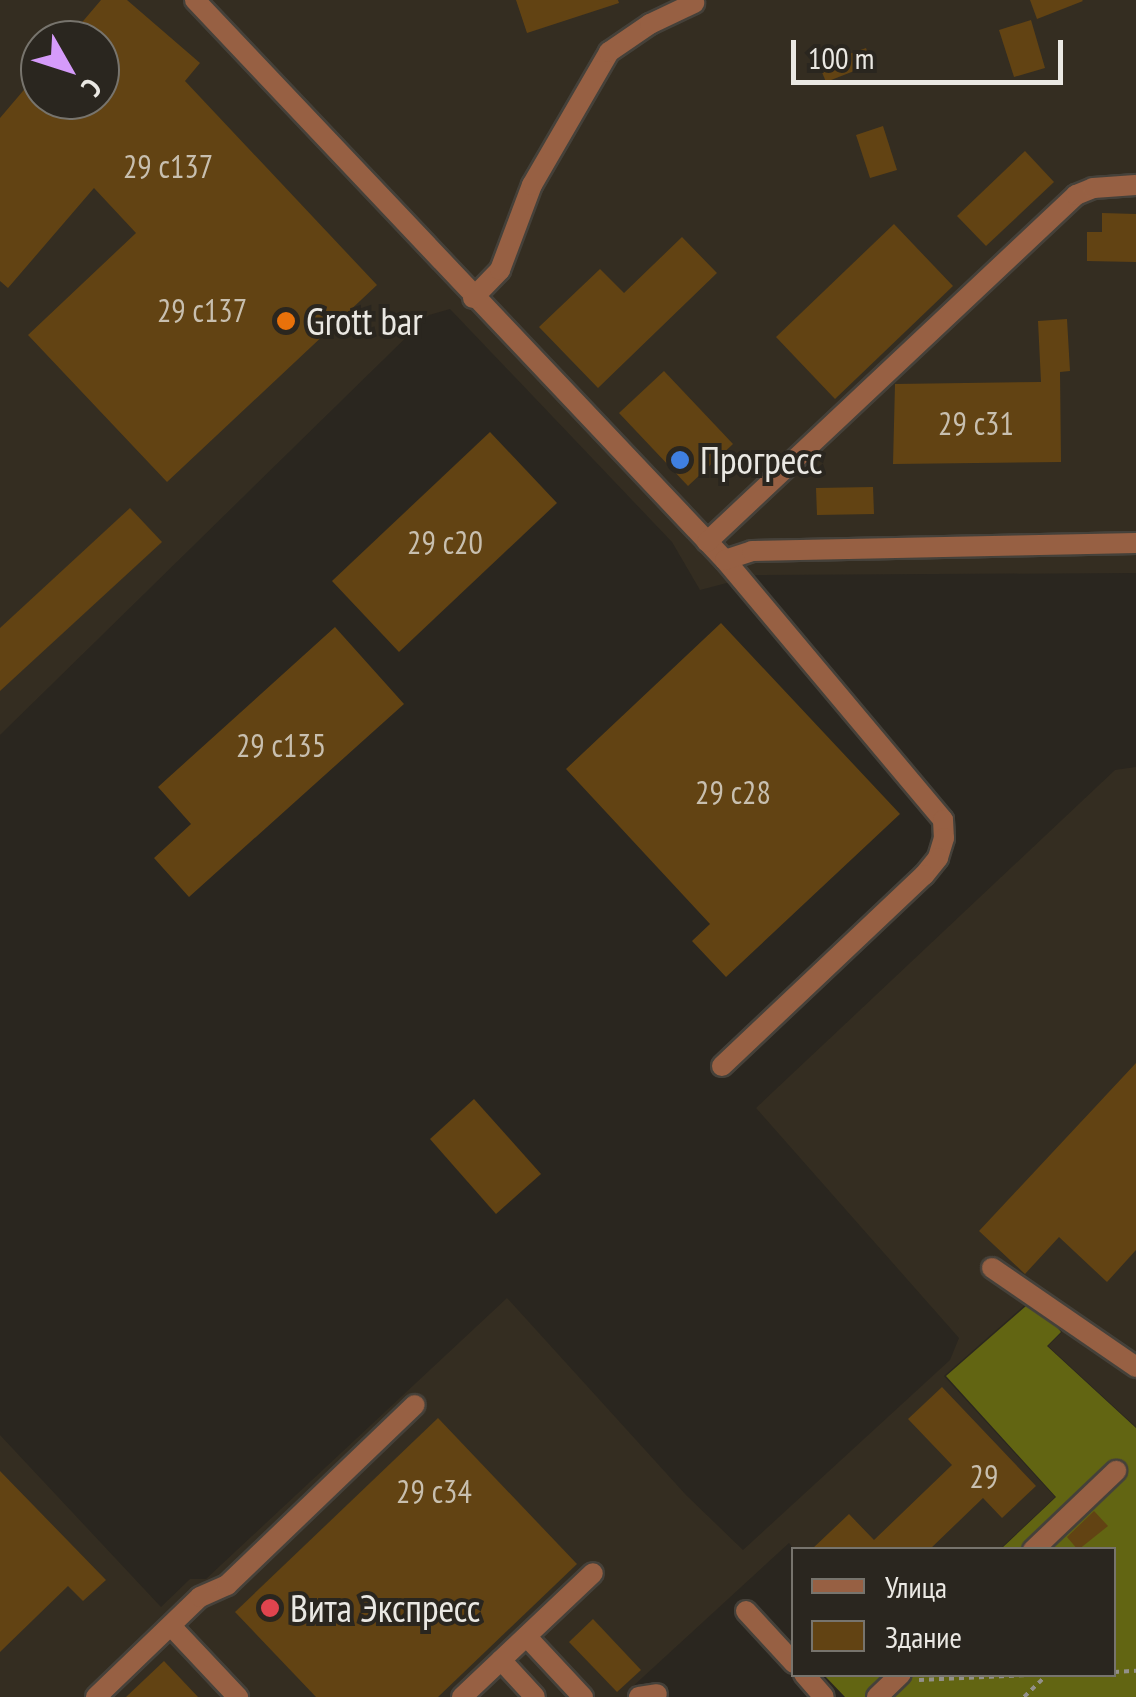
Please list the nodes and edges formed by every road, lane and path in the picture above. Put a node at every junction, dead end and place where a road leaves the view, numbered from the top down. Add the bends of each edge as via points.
1 (195, 0) edge
2 (694, 3) dead end
3 (1136, 185) edge
4 (472, 298) junction
5 (706, 542) junction
6 (1136, 542) edge
7 (724, 560) junction
8 (722, 1066) dead end
9 (992, 1268) dead end
10 (1136, 1367) edge
11 (415, 1405) dead end
12 (1116, 1471) dead end
13 (1036, 1547) edge
14 (593, 1573) dead end
15 (746, 1610) dead end
16 (171, 1626) junction
17 (527, 1637) junction
18 (501, 1660) junction
19 (791, 1660) edge
20 (807, 1677) edge
21 (948, 1677) edge
22 (1047, 1677) edge
23 (898, 1678) edge
24 (477, 1692) edge
25 (96, 1697) edge
26 (238, 1697) edge
27 (535, 1697) edge
28 (582, 1697) edge
29 (824, 1697) edge
30 (877, 1697) edge
31 (1024, 1697) edge

1 - 4 lane
2 - 4 lane via 609,52 532,185 500,270
3 - 5 lane via 1076,195
4 - 5 lane
5 - 7 lane
6 - 7 lane via 752,551
7 - 8 lane via 931,801 943,820 944,838 924,875
9 - 10 lane
11 - 16 lane via 227,1585 200,1597
12 - 13 lane
14 - 17 lane
15 - 19 lane
16 - 25 lane
16 - 26 lane
17 - 18 lane
17 - 28 lane
18 - 24 lane
18 - 27 lane
20 - 29 lane
21 - 23 path
22 - 31 path
23 - 30 lane

